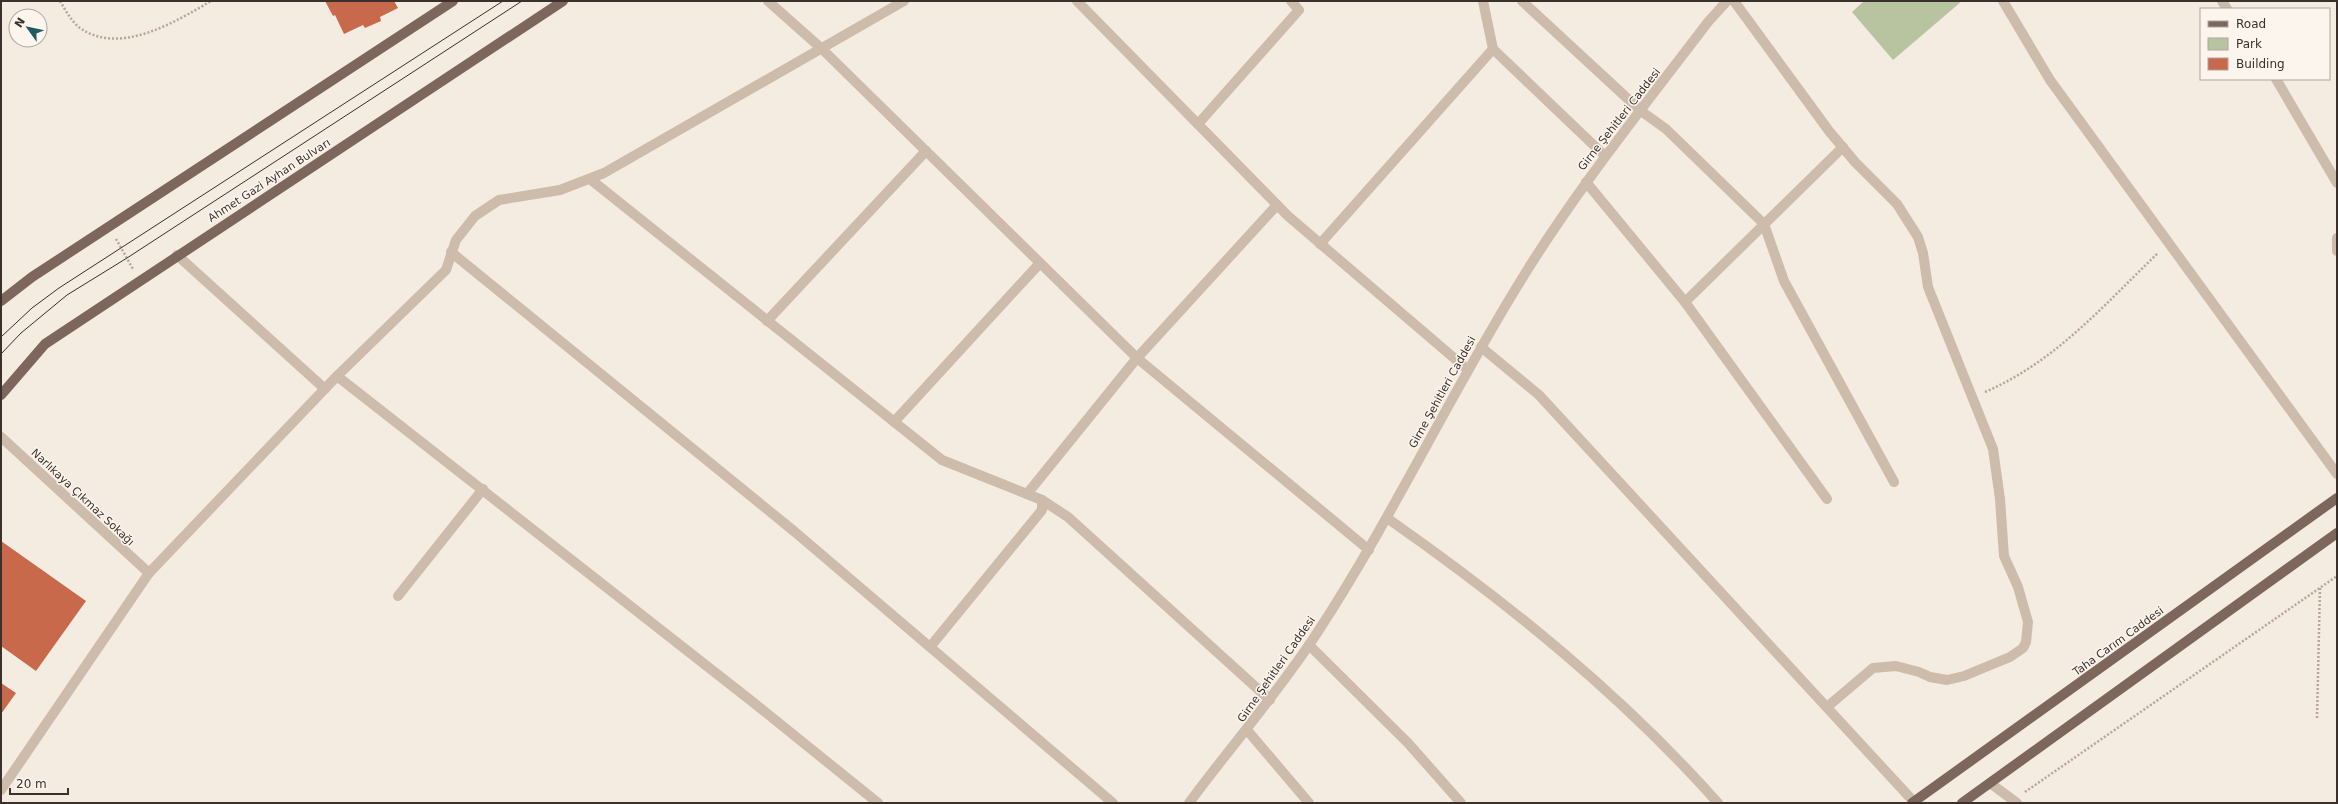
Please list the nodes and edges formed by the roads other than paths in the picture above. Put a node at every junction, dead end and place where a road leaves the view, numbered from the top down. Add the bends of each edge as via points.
1 (453, 1) edge
2 (563, 1) edge
3 (768, 1) edge
4 (904, 1) edge
5 (1077, 1) edge
6 (1290, 1) edge
7 (1483, 1) edge
8 (1522, 1) edge
9 (1727, 1) edge
10 (1734, 1) edge
11 (2004, 1) edge
12 (822, 48) junction
13 (1493, 49) junction
14 (2277, 80) edge
15 (1641, 111) junction
16 (1198, 124) junction
17 (1843, 147) junction
18 (926, 151) junction
19 (1605, 156) junction
20 (590, 179) junction
21 (1586, 182) junction
22 (2337, 183) edge
23 (1277, 204) junction
24 (1764, 224) junction
25 (2337, 238) edge
26 (1320, 244) junction
27 (2337, 251) edge
28 (451, 252) junction
29 (177, 255) junction
30 (1040, 263) junction
31 (3, 298) edge
32 (1685, 302) junction
33 (768, 321) junction
34 (1480, 347) junction
35 (1137, 358) junction
36 (1468, 370) junction
37 (337, 376) junction
38 (324, 389) junction
39 (1, 395) edge
40 (894, 422) junction
41 (1, 437) edge
42 (2337, 474) edge
43 (1894, 482) dead end
44 (483, 489) junction
45 (1028, 494) junction
46 (2337, 498) edge
47 (1827, 499) dead end
48 (1042, 500) junction
49 (1387, 518) junction
50 (2337, 533) edge
51 (1369, 550) junction
52 (149, 573) junction
53 (398, 596) dead end
54 (1309, 645) junction
55 (930, 647) junction
56 (1270, 700) junction
57 (1827, 707) junction
58 (1247, 730) junction
59 (1990, 783) junction
60 (1, 790) edge
61 (2015, 801) edge
62 (1913, 802) edge
63 (878, 803) edge
64 (1113, 803) edge
65 (1189, 803) edge
66 (1309, 803) edge
67 (1461, 803) edge
68 (1718, 803) edge
69 (1962, 803) edge

1 - 31 main road
2 - 29 main road, Ahmet Gazi Ayhan Bulvarı
3 - 12 street
4 - 12 street
5 - 16 street
6 - 16 street via 1299,10
7 - 13 street
8 - 15 street
9 - 15 street, Girne Şehitleri Caddesi via 1708,22
10 - 17 street
11 - 42 street via 2050,80
12 - 18 street
12 - 20 street via 625,162
13 - 19 street
13 - 26 street
14 - 22 street
15 - 19 street, Girne Şehitleri Caddesi
15 - 24 street via 1666,129
16 - 23 street
17 - 24 street
17 - 57 street via 1897,204 1918,237 1928,287 1993,449 2004,556 2024,604 2029,629 2023,648 2010,657 1956,678 1938,679 1896,666 1873,668
18 - 30 street
18 - 33 street
19 - 21 street, Girne Şehitleri Caddesi
20 - 28 street via 540,195 500,200 486,207 465,227
20 - 33 street
21 - 32 street
21 - 34 street, Girne Şehitleri Caddesi via 1537,253
23 - 26 street
23 - 35 street
24 - 32 street
24 - 43 street via 1784,281
25 - 27 street
26 - 36 street
28 - 37 street via 446,270
28 - 55 street via 795,532
29 - 38 street
29 - 39 main road, Ahmet Gazi Ayhan Bulvarı via 45,344
30 - 35 street
30 - 40 street
32 - 47 street
33 - 40 street
34 - 36 street, Girne Şehitleri Caddesi
34 - 57 street via 1539,394
35 - 45 street
35 - 51 street
36 - 49 street, Girne Şehitleri Caddesi
37 - 38 street
37 - 44 street
38 - 52 street
40 - 45 street via 942,460
41 - 52 street, Narlıkaya Çıkmaz Sokağı
44 - 53 street
44 - 63 street
45 - 48 street
46 - 62 main road, Taha Carım Caddesi
48 - 55 street via 1042,510
48 - 56 street via 1068,517
49 - 51 street, Girne Şehitleri Caddesi
49 - 68 street via 1500,601 1563,652 1664,747
50 - 59 main road
51 - 54 street, Girne Şehitleri Caddesi
52 - 60 street
54 - 56 street, Girne Şehitleri Caddesi
54 - 67 street via 1402,737
55 - 64 street
56 - 58 street, Girne Şehitleri Caddesi
57 - 62 street
58 - 65 street, Girne Şehitleri Caddesi
58 - 66 street
59 - 61 street
59 - 69 main road

